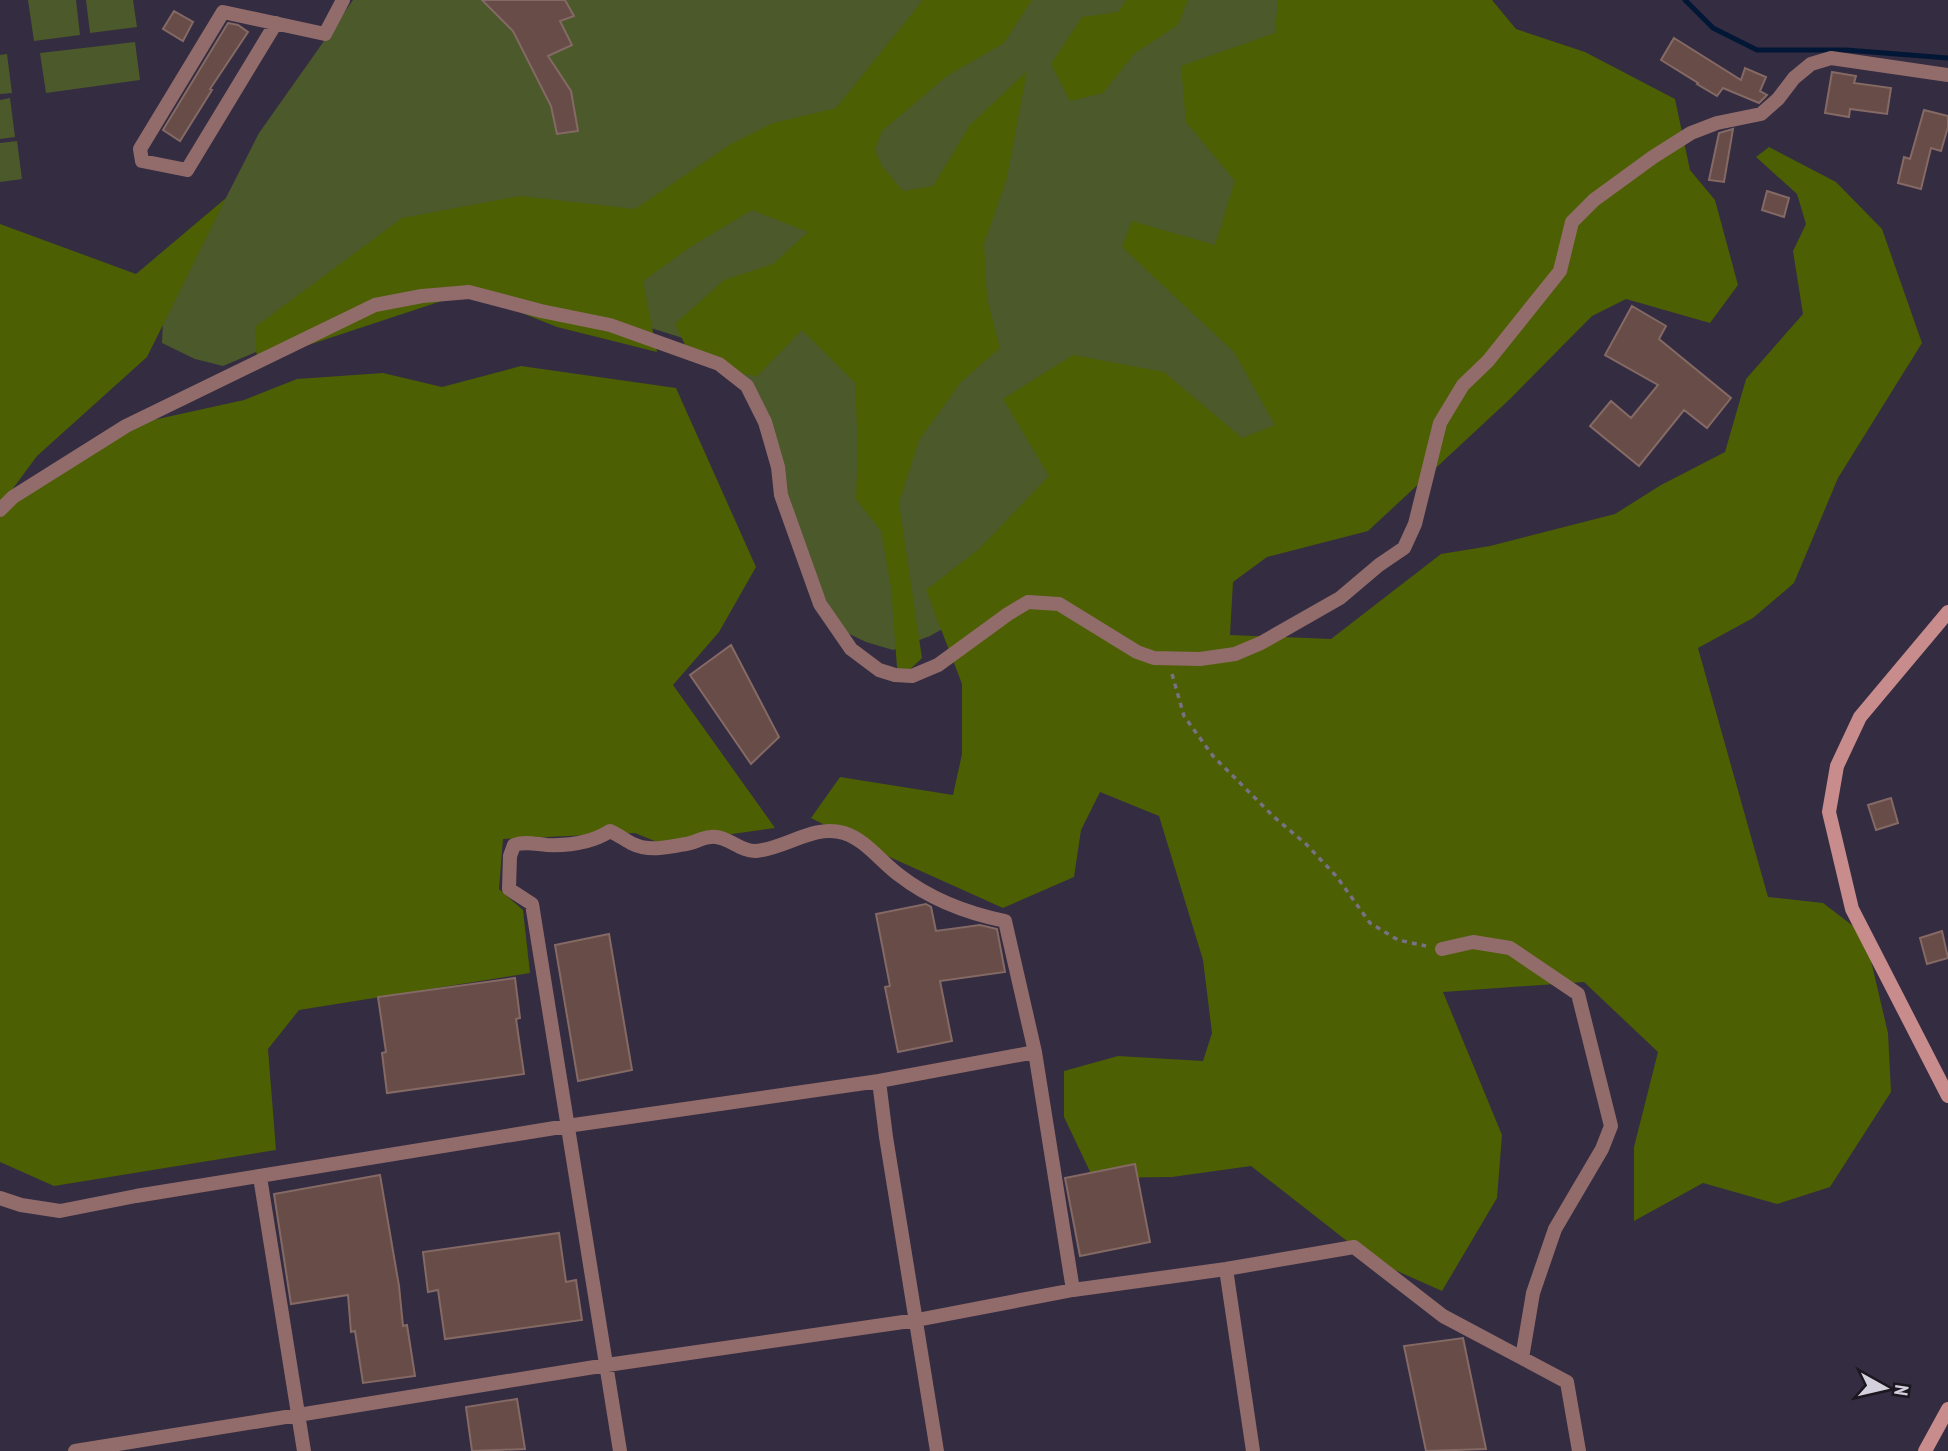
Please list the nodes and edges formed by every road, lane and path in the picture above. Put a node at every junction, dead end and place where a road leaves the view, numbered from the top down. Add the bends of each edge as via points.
1 (343, 0) edge
2 (276, 23) junction
3 (1948, 75) edge
4 (0, 510) edge
5 (1948, 612) edge
6 (1168, 659) junction
7 (1442, 949) joint
8 (1035, 1052) junction
9 (879, 1081) junction
10 (1948, 1096) edge
11 (566, 1126) junction
12 (260, 1177) junction
13 (0, 1198) edge
14 (1226, 1269) junction
15 (1073, 1290) junction
16 (917, 1321) junction
17 (1522, 1359) junction
18 (607, 1365) junction
19 (1948, 1409) edge
20 (299, 1416) junction
21 (75, 1451) edge
22 (304, 1451) edge
23 (620, 1451) edge
24 (937, 1451) edge
25 (1253, 1451) edge
26 (1579, 1451) edge
27 (1925, 1451) edge

1 - 2 street via 325,34
2 - 2 street via 223,12 139,149 142,162 187,170
3 - 6 street via 1831,58 1811,64 1761,114 1691,132 1594,200 1572,222 1560,271 1463,386 1440,423 1415,524 1404,548 1340,598 1261,643 1214,659
4 - 6 street via 13,496 126,426 375,305 469,292 610,325 719,364 747,386 765,422 781,495 820,604 846,643 879,670 912,676 938,666 1028,602 1059,604 1137,652
5 - 10 street via 1860,717 1837,766 1829,812 1852,909
6 - 7 path via 1184,716 1213,756 1306,844 1370,923 1398,940
7 - 17 street via 1473,942 1510,948 1577,994 1611,1126 1555,1228 1533,1293
8 - 9 street
8 - 11 street via 1005,921 949,906 911,885 846,834 814,832 755,851 711,836 652,849 610,831 585,843 523,842 514,845 510,856 509,889 532,904
8 - 15 street
9 - 11 street
9 - 16 street
11 - 12 street
11 - 18 street
12 - 13 street via 60,1211
12 - 20 street
14 - 15 street
14 - 17 street via 1354,1247 1443,1315
14 - 25 street
15 - 16 street
16 - 18 street
16 - 24 street
17 - 26 street via 1567,1382
18 - 20 street
18 - 23 street
19 - 27 street
20 - 21 street
20 - 22 street

